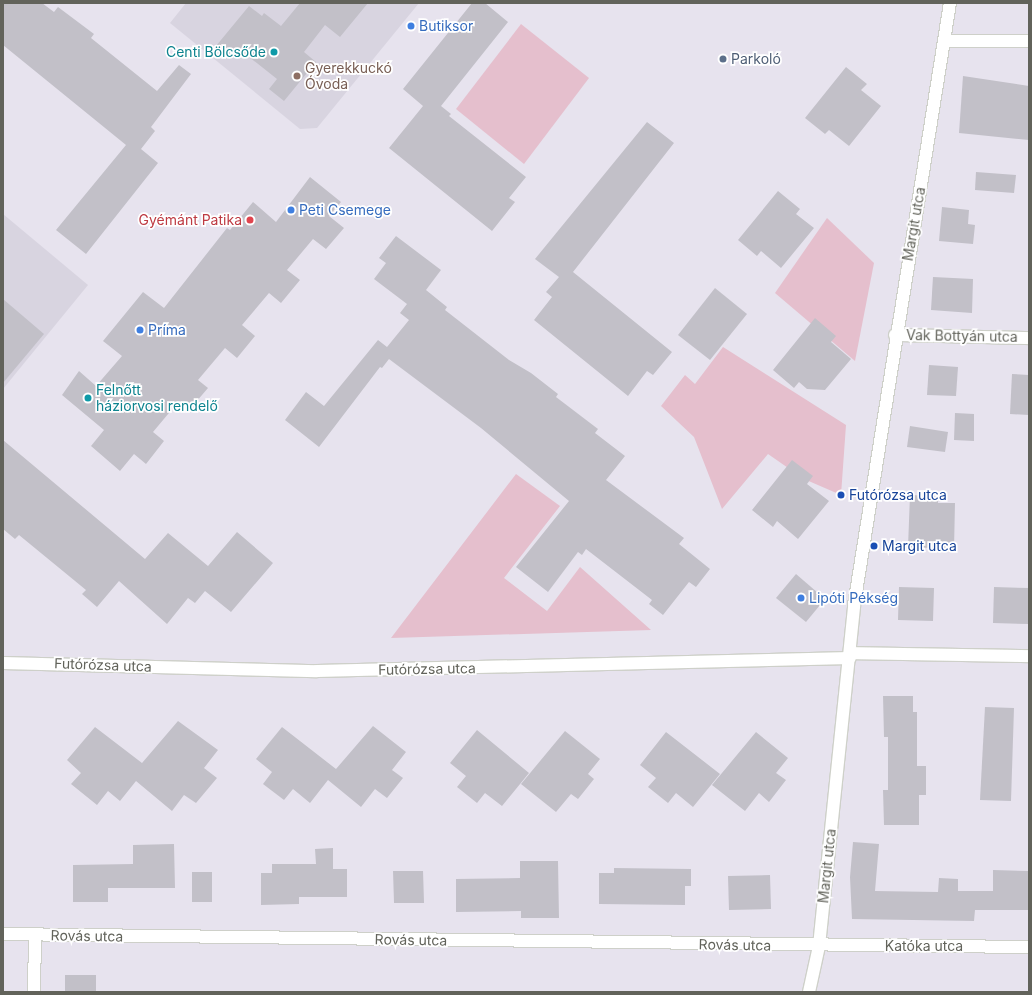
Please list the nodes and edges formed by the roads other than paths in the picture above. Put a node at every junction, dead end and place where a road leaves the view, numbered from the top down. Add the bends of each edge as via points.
1 (950, 3) edge
2 (944, 41) junction
3 (1029, 41) edge
4 (895, 335) junction
5 (1029, 338) edge
6 (850, 656) junction
7 (1029, 656) edge
8 (3, 663) edge
9 (3, 934) edge
10 (35, 935) junction
11 (819, 946) junction
12 (1029, 947) edge
13 (34, 992) edge
14 (809, 992) edge

1 - 2 street, Margit utca
2 - 3 street
2 - 4 street, Margit utca
4 - 5 street, Vak Bottyán utca
4 - 6 street, Margit utca via 854,605
6 - 7 street, Futórózsa utca
6 - 8 street, Futórózsa utca via 317,671
6 - 11 street, Margit utca
9 - 10 street, Rovás utca
10 - 11 street, Rovás utca
10 - 13 street
11 - 12 street, Katóka utca
11 - 14 street, Margit utca

